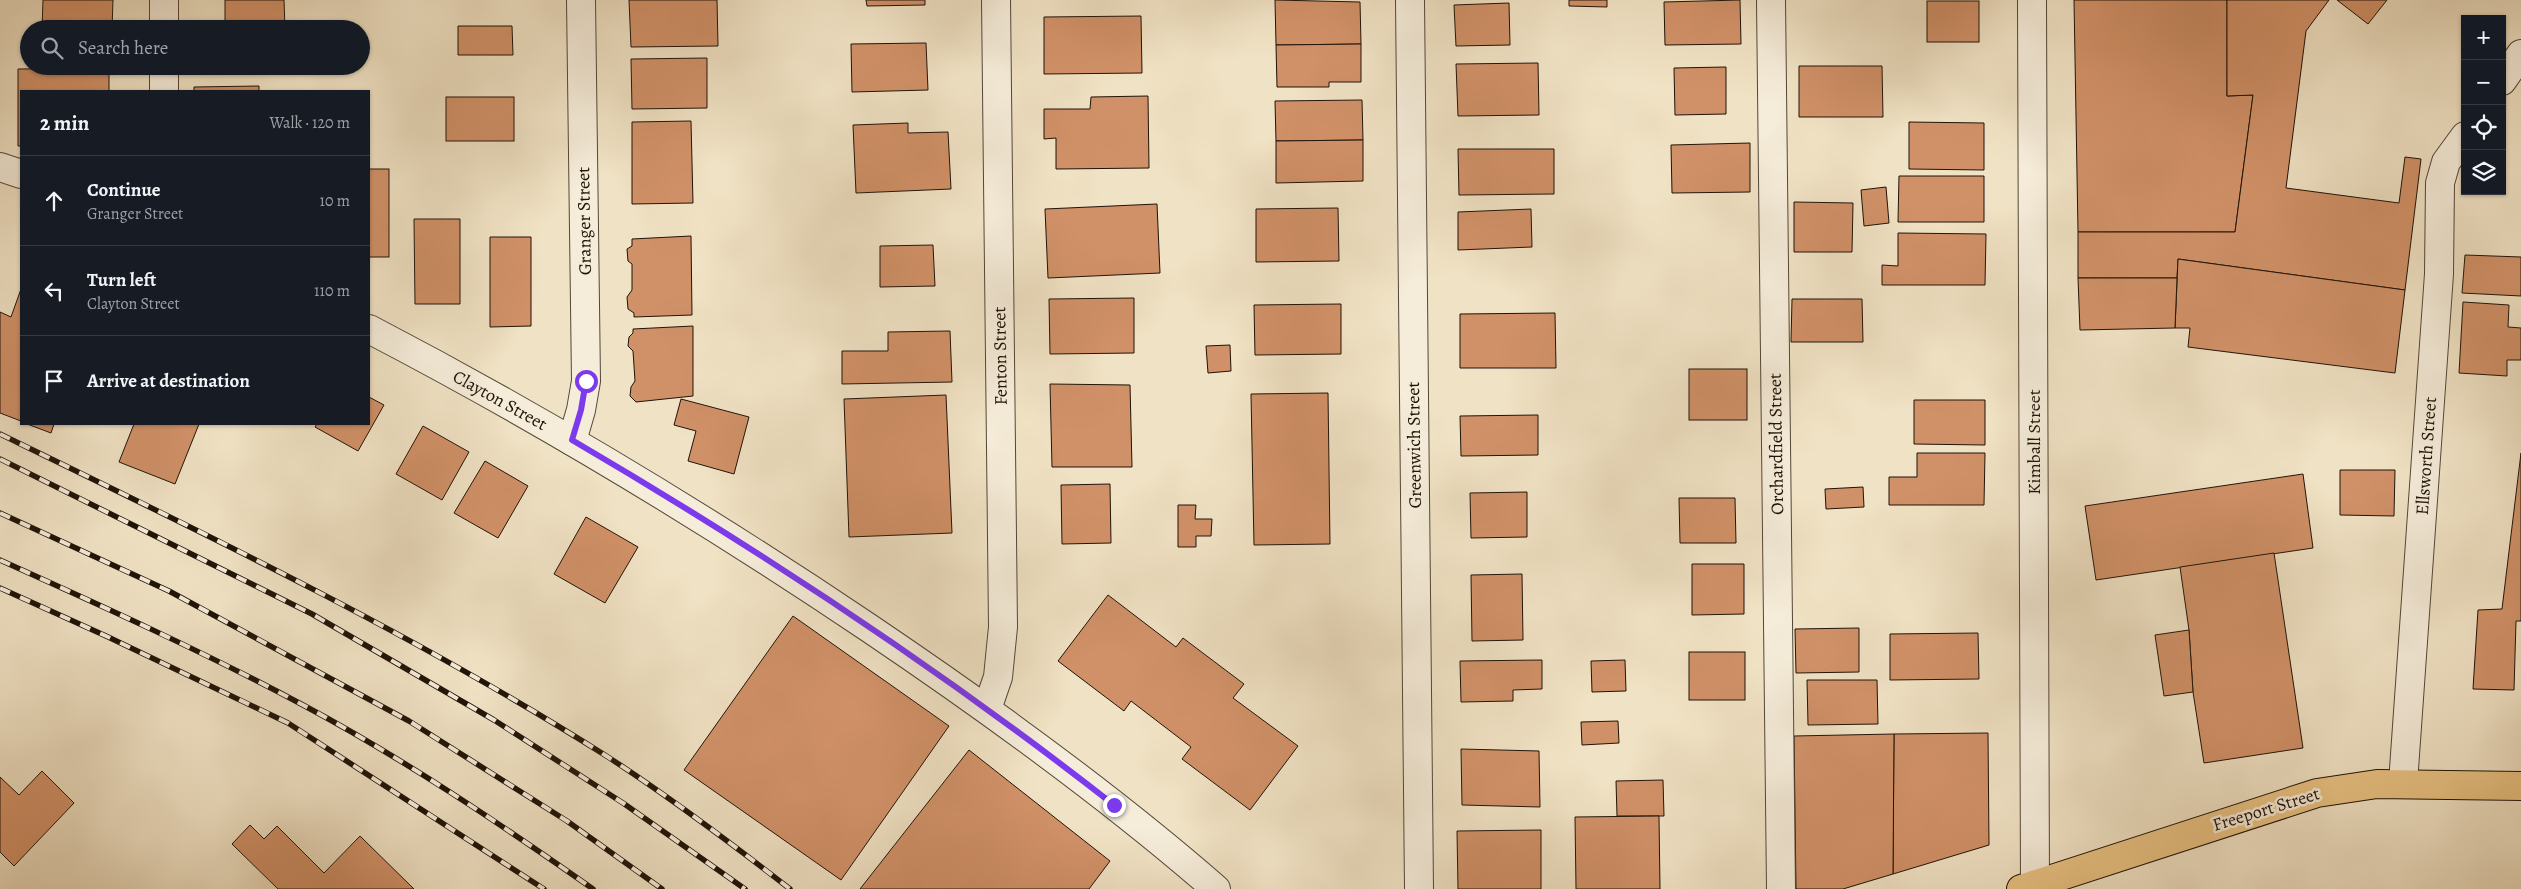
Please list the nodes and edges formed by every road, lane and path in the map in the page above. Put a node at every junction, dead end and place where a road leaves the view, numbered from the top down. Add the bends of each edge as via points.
1 (164, 0) edge
2 (581, 0) edge
3 (996, 0) edge
4 (1410, 0) edge
5 (1771, 0) edge
6 (2032, 0) edge
7 (164, 20) edge
8 (2521, 54) edge
9 (164, 75) edge
10 (2506, 75) edge
11 (164, 90) edge
12 (2461, 141) edge
13 (0, 167) edge
14 (20, 174) edge
15 (370, 330) edge
16 (572, 440) junction
17 (987, 709) junction
18 (2403, 784) junction
19 (2521, 786) edge
20 (2028, 887) edge
21 (1216, 889) edge
22 (1419, 889) edge
23 (1781, 889) edge

1 - 7 street
2 - 16 street, Granger Street via 586,381
3 - 17 street, Fenton Street via 1003,627 998,677
4 - 22 street, Greenwich Street
5 - 23 street, Orchardfield Street
6 - 20 street, Kimball Street
8 - 10 street
9 - 11 street
12 - 18 street, Ellsworth Street via 2446,162 2440,183 2439,274
13 - 14 street
15 - 16 street, Clayton Street
16 - 17 street, Clayton Street via 761,556
17 - 21 street, Clayton Street via 1114,805
18 - 19 main road, Freeport Street
18 - 20 main road, Freeport Street via 2349,787 2308,795

